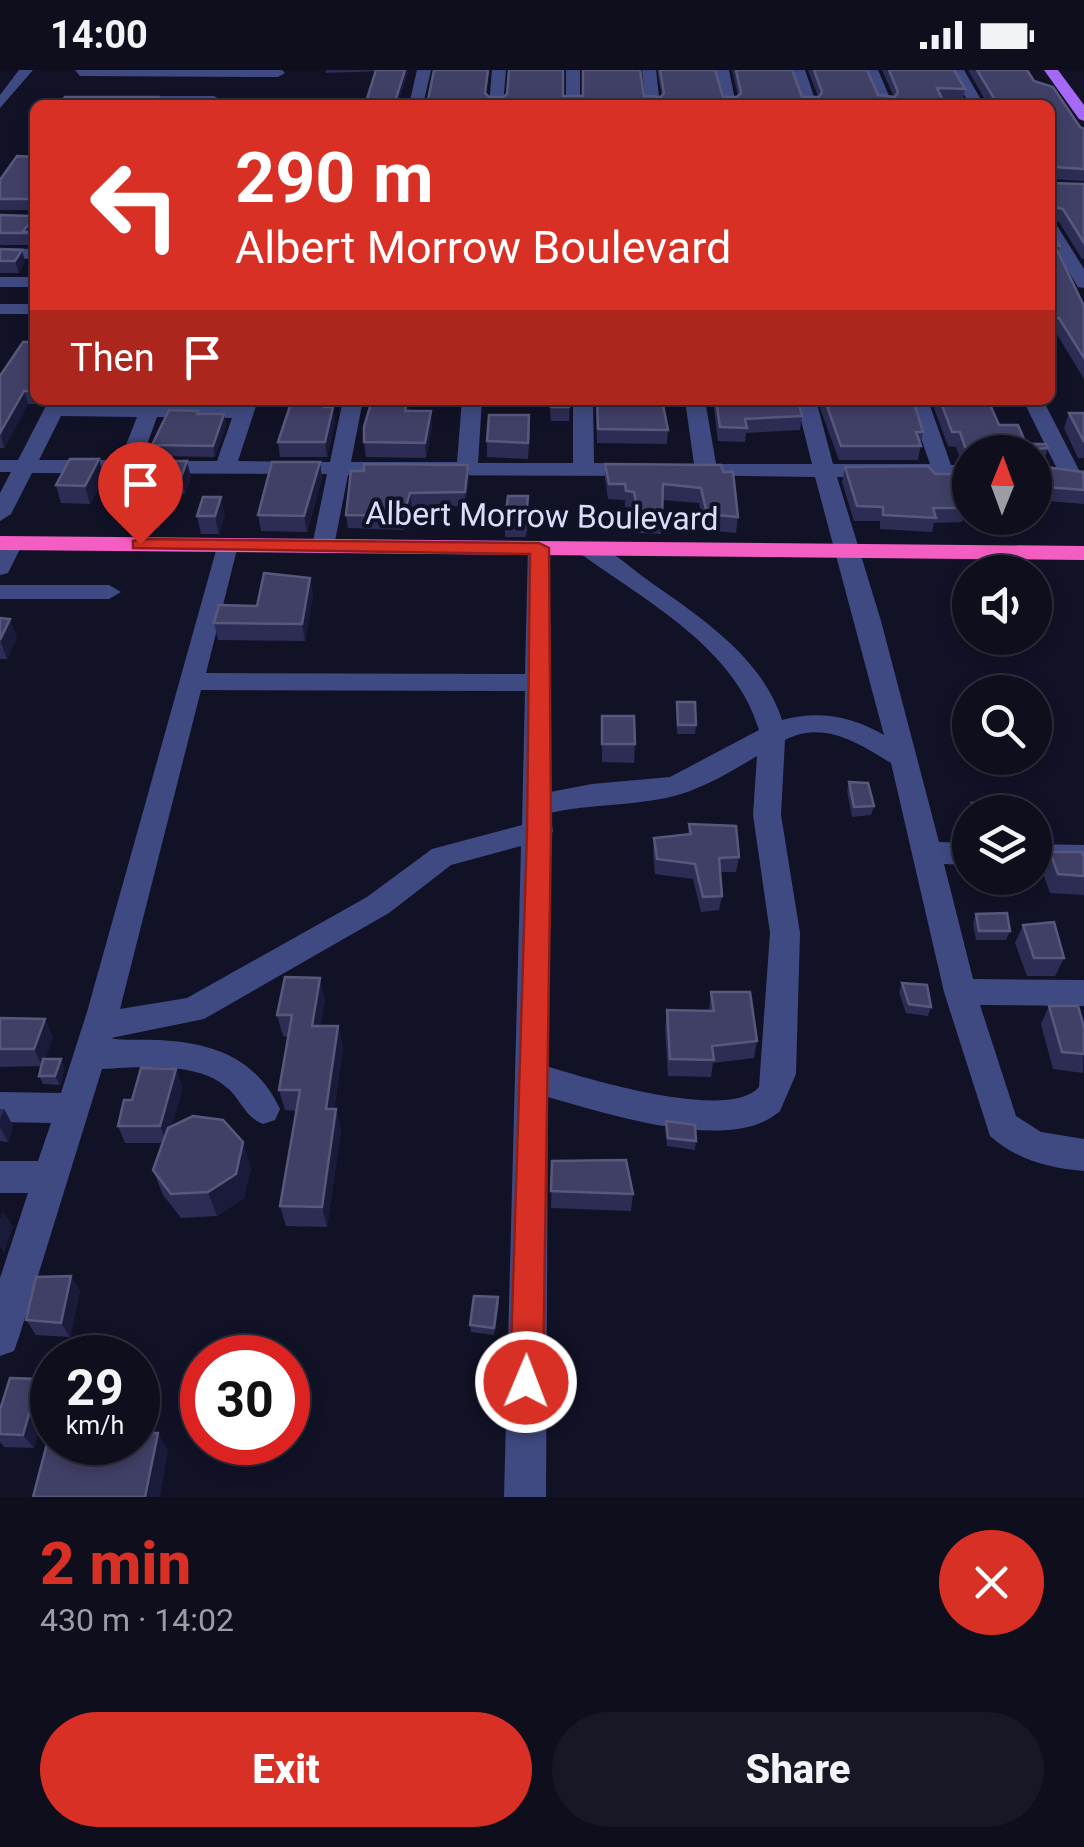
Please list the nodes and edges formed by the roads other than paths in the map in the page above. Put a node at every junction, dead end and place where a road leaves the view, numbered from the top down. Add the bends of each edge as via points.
1 (26, 70) edge
2 (424, 70) edge
3 (499, 70) edge
4 (573, 70) edge
5 (649, 70) edge
6 (722, 70) edge
7 (798, 70) edge
8 (871, 70) edge
9 (957, 70) edge
10 (1051, 70) edge
11 (223, 71) edge
12 (80, 72) edge
13 (278, 72) dead end
14 (214, 100) edge
15 (417, 100) edge
16 (496, 100) edge
17 (572, 100) edge
18 (652, 100) edge
19 (728, 100) edge
20 (808, 100) edge
21 (884, 100) edge
22 (974, 100) edge
23 (0, 104) edge
24 (1084, 116) edge
25 (1055, 235) edge
26 (0, 253) edge
27 (30, 254) edge
28 (0, 282) edge
29 (30, 282) edge
30 (1084, 283) edge
31 (0, 309) edge
32 (30, 309) edge
33 (56, 405) edge
34 (352, 405) edge
35 (472, 405) edge
36 (583, 405) edge
37 (696, 405) edge
38 (807, 405) edge
39 (920, 405) edge
40 (1035, 405) edge
41 (152, 406) edge
42 (246, 406) edge
43 (0, 466) edge
44 (25, 466) junction
45 (128, 466) junction
46 (226, 468) junction
47 (338, 468) junction
48 (467, 468) junction
49 (584, 469) junction
50 (706, 470) junction
51 (823, 470) junction
52 (943, 471) junction
53 (952, 471) edge
54 (1068, 472) edge
55 (0, 514) edge
56 (6, 543) edge
57 (227, 545) junction
58 (322, 546) junction
59 (539, 548) junction
60 (588, 549) junction
61 (845, 551) junction
62 (1084, 554) edge
63 (0, 568) edge
64 (0, 592) edge
65 (109, 592) dead end
66 (190, 681) junction
67 (538, 683) junction
68 (772, 731) junction
69 (904, 758) junction
70 (539, 818) junction
71 (928, 852) junction
72 (952, 853) edge
73 (1052, 855) edge
74 (1084, 856) edge
75 (960, 992) junction
76 (1084, 993) edge
77 (94, 1041) junction
78 (530, 1077) junction
79 (0, 1107) edge
80 (73, 1108) junction
81 (263, 1109) dead end
82 (1084, 1155) edge
83 (0, 1177) edge
84 (48, 1177) junction
85 (0, 1338) edge
86 (524, 1497) edge

1 - 23 street
2 - 15 street
3 - 16 street
4 - 17 street
5 - 18 street
6 - 19 street
7 - 20 street
8 - 21 street
9 - 22 street
10 - 24 main road
11 - 12 street
11 - 13 street
11 - 14 street
25 - 30 street
26 - 27 street
28 - 29 street
31 - 32 street
33 - 41 street
33 - 44 street
34 - 47 street
35 - 48 street
36 - 49 street
37 - 50 street
38 - 51 street
39 - 52 street
40 - 54 street
41 - 42 street
41 - 45 street
42 - 46 street
43 - 44 street
44 - 45 street
44 - 55 street
45 - 46 street
46 - 47 street
47 - 48 street
47 - 58 street
48 - 49 street
49 - 50 street
50 - 51 street
51 - 52 street
51 - 61 street
52 - 53 street
56 - 57 highway, Albert Morrow Boulevard
56 - 63 street
57 - 58 highway, Albert Morrow Boulevard
57 - 66 street
58 - 59 highway, Albert Morrow Boulevard
59 - 60 highway, Albert Morrow Boulevard
59 - 67 street
60 - 61 highway, Albert Morrow Boulevard
60 - 68 street via 735,661 763,701
61 - 62 highway, Albert Morrow Boulevard
61 - 69 street
64 - 65 street
66 - 67 street
66 - 77 street
67 - 70 street
68 - 69 street via 800,723 840,724
68 - 70 street via 684,783 600,793
68 - 78 street via 766,816 784,933 774,1092 748,1112 691,1113
69 - 71 street
70 - 77 street via 442,857 378,905 193,1010
70 - 78 street
71 - 72 street
71 - 75 street
73 - 74 street
75 - 76 street
75 - 82 street via 1002,1124 1037,1150
77 - 80 street
77 - 81 street via 230,1069
78 - 86 street
79 - 80 street
80 - 84 street
83 - 84 street
84 - 85 street

